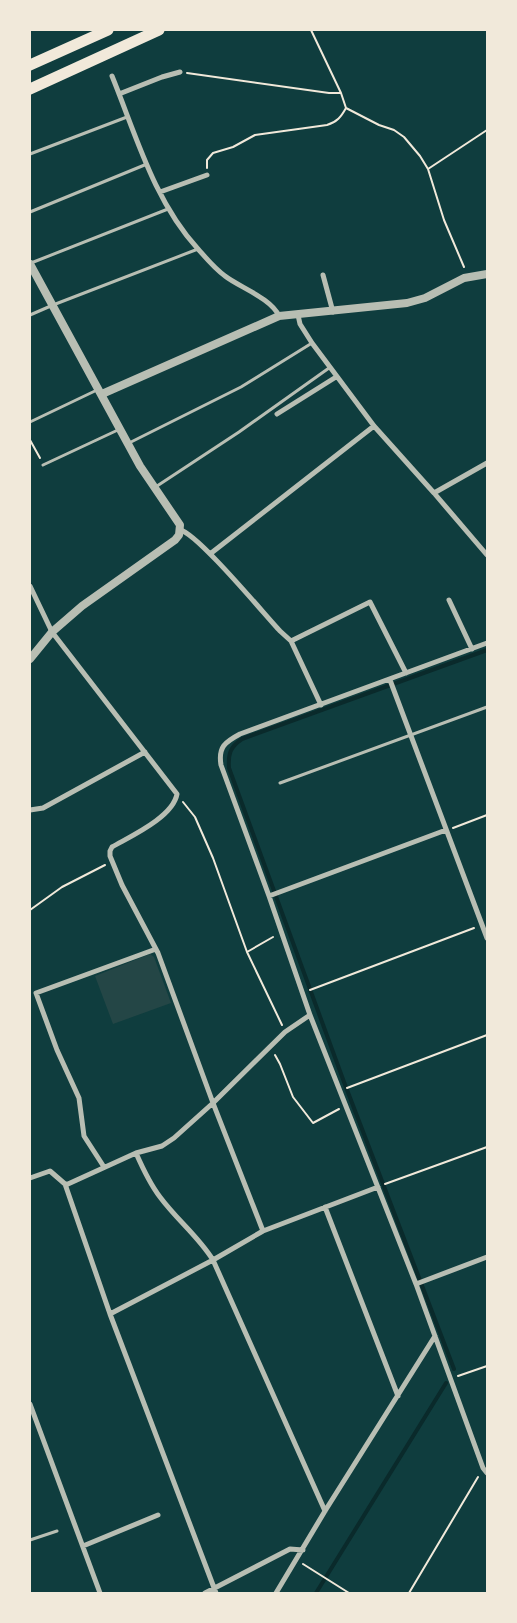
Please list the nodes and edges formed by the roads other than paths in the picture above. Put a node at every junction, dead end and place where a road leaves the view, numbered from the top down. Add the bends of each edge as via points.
1 (108, 30) edge
2 (159, 30) edge
3 (30, 65) edge
4 (180, 72) road end
5 (112, 76) dead end
6 (30, 89) edge
7 (119, 94) junction
8 (127, 116) junction
9 (30, 154) edge
10 (147, 164) junction
11 (208, 175) road end
12 (160, 192) junction
13 (168, 210) junction
14 (30, 212) edge
15 (198, 249) junction
16 (30, 263) edge
17 (487, 274) edge
18 (322, 275) dead end
19 (53, 305) junction
20 (334, 312) junction
21 (298, 315) junction
22 (30, 316) edge
23 (278, 316) junction
24 (312, 343) junction
25 (329, 368) junction
26 (336, 378) junction
27 (101, 392) junction
28 (278, 414) dead end
29 (30, 422) edge
30 (374, 426) junction
31 (120, 428) junction
32 (128, 443) junction
33 (487, 463) edge
34 (43, 465) road end
35 (154, 488) junction
36 (434, 492) junction
37 (180, 530) junction
38 (210, 554) junction
39 (487, 555) edge
40 (30, 586) edge
41 (449, 600) dead end
42 (52, 632) junction
43 (291, 641) junction
44 (487, 643) edge
45 (472, 649) junction
46 (30, 659) edge
47 (406, 673) junction
48 (390, 680) junction
49 (321, 705) junction
50 (487, 706) edge
51 (411, 735) junction
52 (146, 752) junction
53 (280, 783) dead end
54 (30, 810) edge
55 (446, 830) junction
56 (269, 896) junction
57 (487, 938) edge
58 (156, 949) junction
59 (310, 1015) junction
60 (212, 1103) junction
61 (136, 1153) junction
62 (104, 1166) junction
63 (30, 1178) edge
64 (65, 1184) junction
65 (378, 1187) junction
66 (325, 1207) junction
67 (263, 1231) junction
68 (487, 1257) edge
69 (213, 1260) junction
70 (416, 1284) junction
71 (110, 1314) junction
72 (435, 1336) junction
73 (398, 1396) junction
74 (30, 1404) edge
75 (485, 1470) edge
76 (325, 1512) junction
77 (158, 1515) dead end
78 (57, 1531) dead end
79 (30, 1540) edge
80 (83, 1546) junction
81 (303, 1550) junction
82 (215, 1590) edge
83 (100, 1593) edge
84 (205, 1593) edge
85 (276, 1593) edge

1 - 3 highway
2 - 6 highway
4 - 7 street
5 - 7 street
7 - 8 street
8 - 9 lane
8 - 10 street
10 - 12 street
10 - 14 lane
11 - 12 street
12 - 13 street
13 - 15 street
13 - 16 lane
15 - 19 lane
15 - 23 street via 224,276 260,298
16 - 19 street
17 - 20 street via 464,278 425,298 407,303
18 - 20 street
19 - 22 lane
19 - 27 street
20 - 21 street
21 - 23 street
21 - 24 street
23 - 27 street
24 - 25 street
24 - 32 lane via 241,387
25 - 26 street
25 - 35 lane
26 - 28 street
26 - 30 street
27 - 29 lane
27 - 31 street
30 - 36 street
30 - 38 street
31 - 32 street
31 - 34 lane
32 - 35 street
33 - 36 street
35 - 37 street via 178,521
36 - 39 street
37 - 38 street
37 - 42 street via 175,540 82,606
38 - 43 street
40 - 42 street
41 - 45 street
42 - 46 street
42 - 52 street
43 - 47 street via 370,602
43 - 49 street
44 - 45 street
45 - 47 street
47 - 48 street
48 - 49 street
48 - 51 street
49 - 56 street via 240,734 222,748 221,765
50 - 51 lane
51 - 53 lane
51 - 55 street
52 - 54 street via 43,808
52 - 58 street via 177,794 173,806 110,851 122,885
55 - 56 street
55 - 57 street
56 - 59 street
58 - 60 street
58 - 62 street via 36,993 79,1098 84,1136
59 - 60 street via 285,1032
59 - 65 street
60 - 61 street via 162,1146
60 - 67 street
61 - 62 street
61 - 69 street via 160,1197 204,1245
62 - 64 street
63 - 64 street via 50,1170
64 - 71 street
65 - 66 street
65 - 70 street
66 - 67 street
66 - 73 street
67 - 69 street
68 - 70 street
69 - 71 street
69 - 76 street
70 - 72 street
71 - 82 street
72 - 73 street
72 - 75 street
73 - 76 street
74 - 80 street
76 - 81 street
77 - 80 street
78 - 79 lane
80 - 83 street
81 - 82 street via 290,1549
81 - 85 street
82 - 84 street

